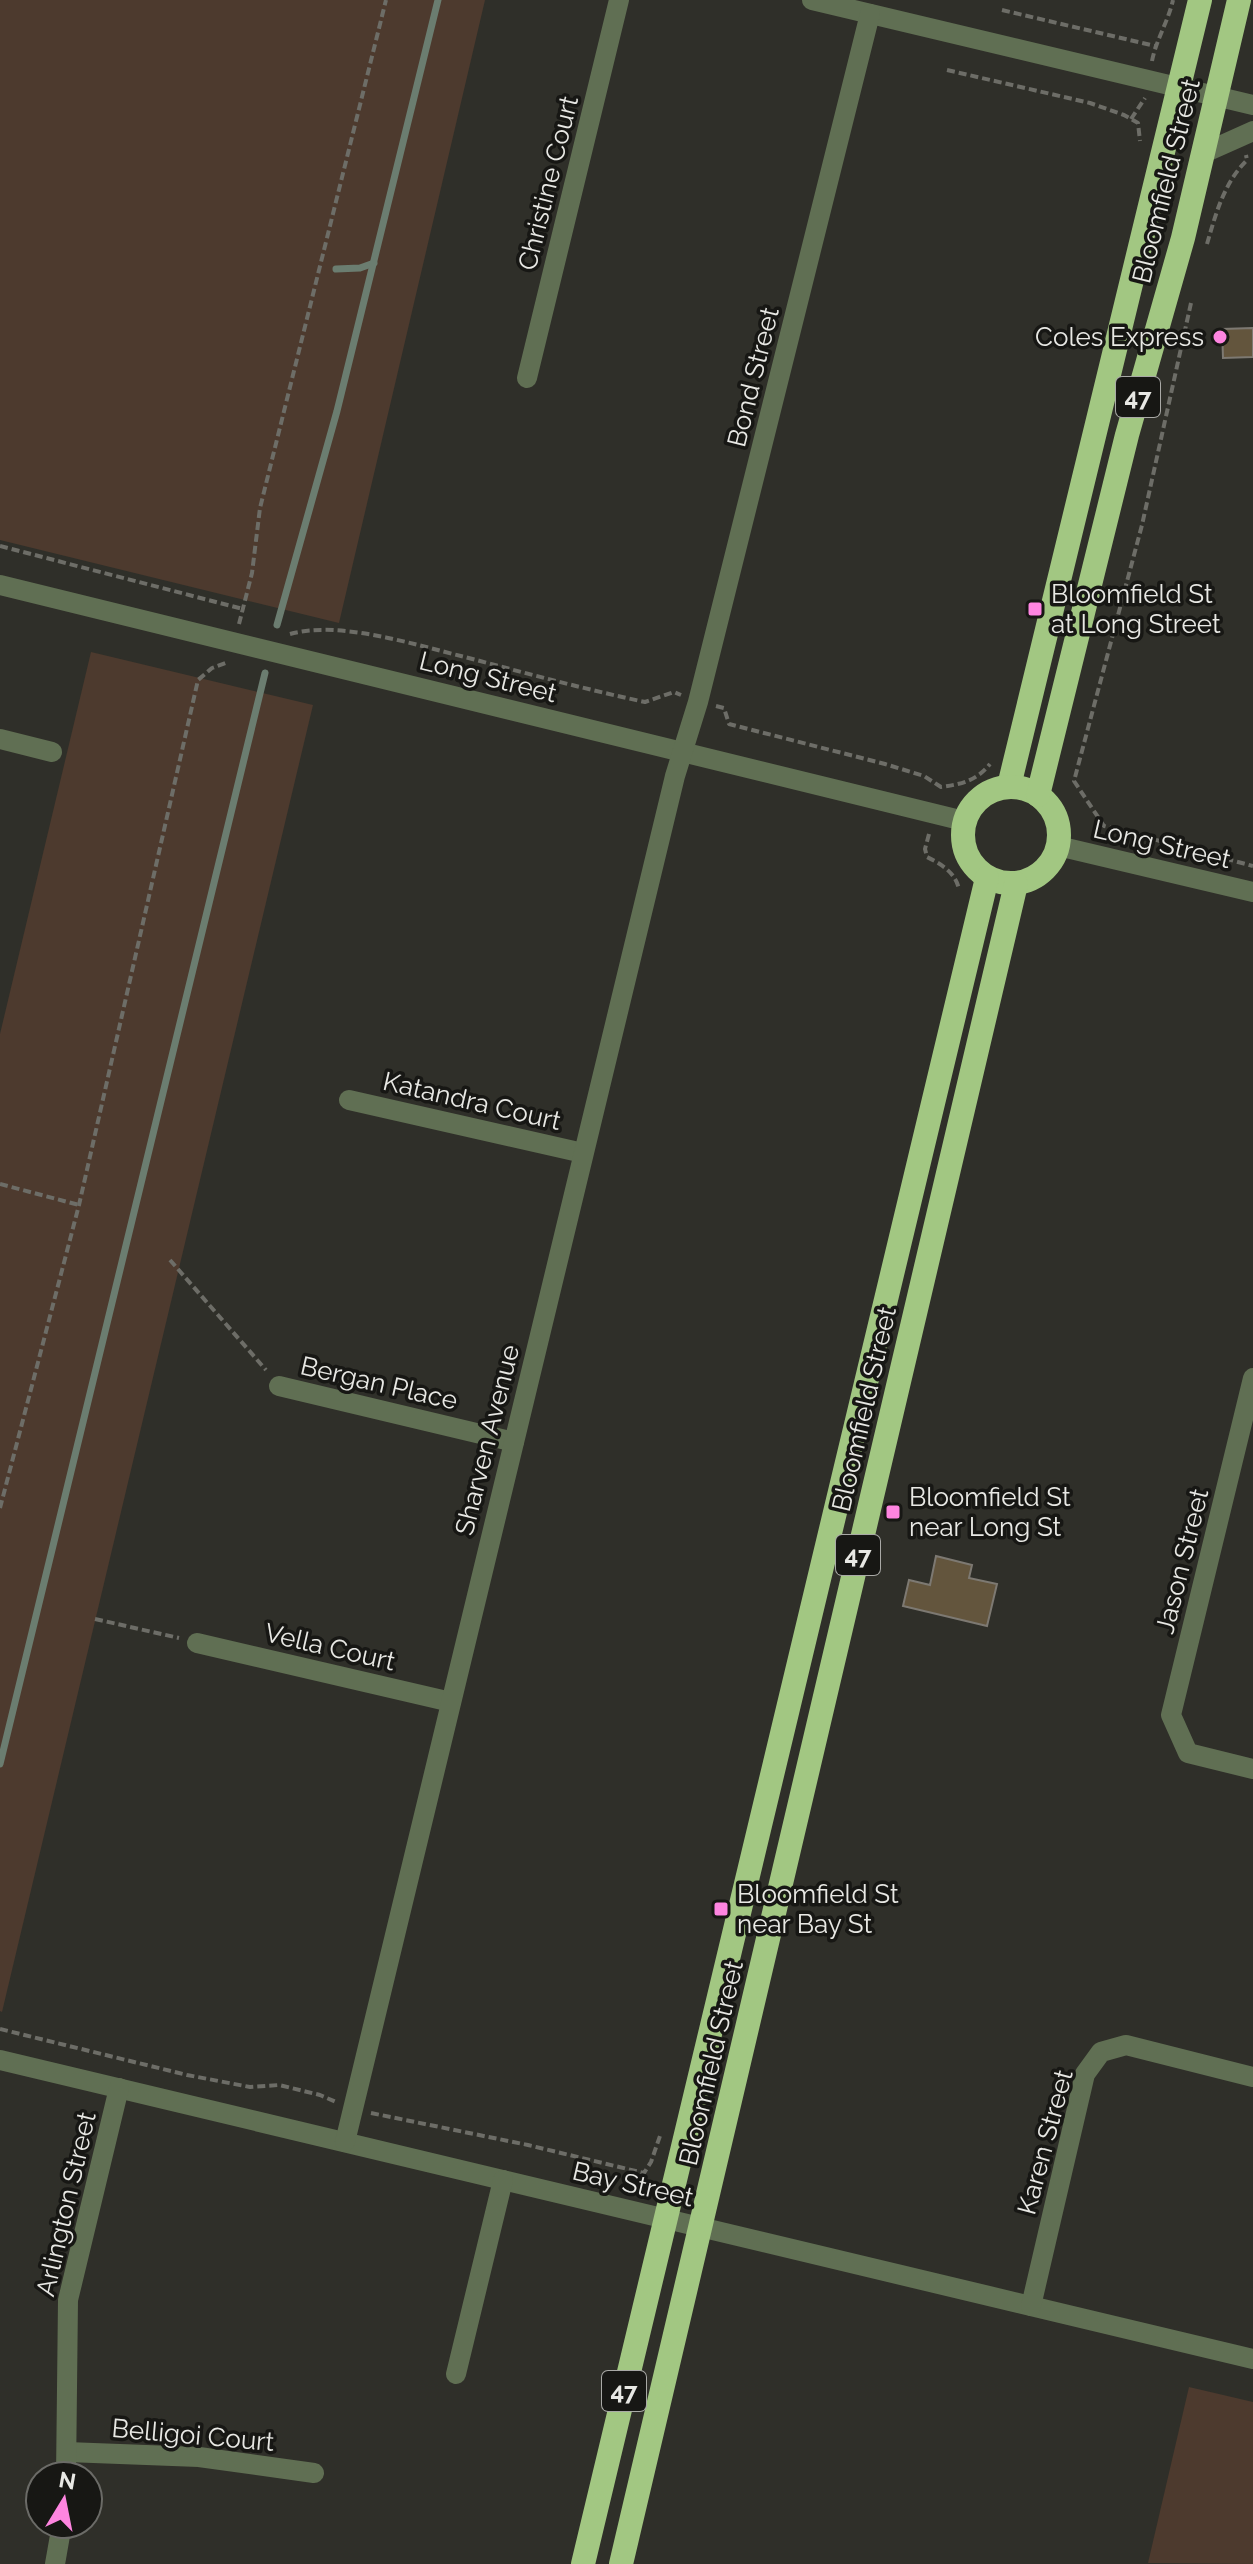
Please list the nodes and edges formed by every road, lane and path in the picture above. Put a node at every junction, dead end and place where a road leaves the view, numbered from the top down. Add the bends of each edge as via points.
1 (386, 0) edge
2 (619, 0) edge
3 (812, 0) edge
4 (1200, 0) edge
5 (1239, 0) edge
6 (1002, 10) dead end
7 (870, 14) junction
8 (1155, 46) dead end
9 (947, 70) dead end
10 (1178, 87) junction
11 (1216, 96) junction
12 (1253, 105) edge
13 (1248, 132) edge
14 (1139, 150) dead end
15 (1204, 153) junction
16 (1250, 160) edge
17 (1205, 251) dead end
18 (1193, 295) dead end
19 (527, 378) dead end
20 (0, 546) edge
21 (0, 585) edge
22 (243, 609) junction
23 (251, 627) dead end
24 (288, 635) dead end
25 (231, 661) dead end
26 (698, 702) junction
27 (0, 739) edge
28 (52, 752) dead end
29 (684, 752) junction
30 (996, 756) dead end
31 (1009, 786) junction
32 (1038, 795) junction
33 (964, 821) junction
34 (1058, 846) junction
35 (1253, 866) edge
36 (987, 878) junction
37 (1016, 884) junction
38 (1253, 892) edge
39 (349, 1100) dead end
40 (583, 1153) junction
41 (0, 1184) edge
42 (79, 1205) junction
43 (170, 1260) dead end
44 (1253, 1378) edge
45 (279, 1386) joint
46 (514, 1442) junction
47 (0, 1508) edge
48 (95, 1619) dead end
49 (197, 1643) joint
50 (451, 1702) junction
51 (1253, 1769) edge
52 (0, 2029) edge
53 (0, 2060) edge
54 (1253, 2077) edge
55 (119, 2088) junction
56 (353, 2110) junction
57 (345, 2142) junction
58 (644, 2173) dead end
59 (503, 2180) junction
60 (665, 2219) junction
61 (701, 2227) junction
62 (1031, 2306) junction
63 (1253, 2359) edge
64 (456, 2374) dead end
65 (67, 2452) junction
66 (67, 2460) edge
67 (314, 2473) dead end
68 (59, 2540) edge
69 (55, 2564) edge
70 (583, 2564) edge
71 (621, 2564) edge

1 - 22 path via 260,508
2 - 19 street, Christine Court
3 - 7 street
4 - 10 highway, Bloomfield Street / 47
5 - 11 highway, Bloomfield Street / 47
6 - 8 path
7 - 10 street
7 - 26 street, Bond Street
9 - 14 path via 1124,115 1138,123
10 - 11 street
10 - 31 highway, Bloomfield Street / 47
11 - 12 street
11 - 15 highway, Bloomfield Street / 47
13 - 15 street
13 - 16 path
15 - 32 highway, Bloomfield Street / 47
16 - 17 path via 1233,174
18 - 35 path via 1142,525 1074,781 1104,826
20 - 22 path
21 - 29 street, Long Street
22 - 23 path via 239,625
24 - 26 path via 311,628 347,631 645,702 674,692
25 - 42 path via 198,680
26 - 29 street, Bond Street
26 - 30 path via 724,708 729,724 885,764 941,787 981,775
27 - 28 street
29 - 33 street, Long Street
29 - 40 street, Sharven Avenue
31 - 32 highway
31 - 33 highway via 981,796
32 - 34 highway via 1056,817
33 - 36 highway via 965,854
34 - 37 highway via 1043,871
34 - 38 street, Long Street
36 - 37 highway
36 - 60 highway, Bloomfield Street / 47
37 - 61 highway, Bloomfield Street / 47
39 - 40 street, Katandra Court
40 - 46 street, Sharven Avenue
41 - 42 path
42 - 47 path
43 - 45 path
44 - 51 street, Jason Street via 1171,1715 1188,1753
45 - 46 street, Bergan Place
46 - 50 street, Sharven Avenue
48 - 49 path
49 - 50 street, Vella Court
50 - 56 street, Sharven Avenue
52 - 56 path via 187,2075 250,2087 279,2085
53 - 55 street, Bay Street
54 - 62 street, Karen Street via 1126,2045 1101,2052 1085,2074
55 - 57 street, Bay Street
55 - 65 street, Arlington Street via 68,2300
56 - 57 street, Sharven Avenue
56 - 58 path
57 - 59 street, Bay Street
59 - 60 street, Bay Street
59 - 64 street
60 - 61 street, Bay Street
60 - 70 highway, 47
61 - 62 street, Bay Street
61 - 71 highway, 47
62 - 63 street, Bay Street
65 - 66 street, Arlington Street
65 - 67 street, Belligoi Court via 199,2457
68 - 69 street

